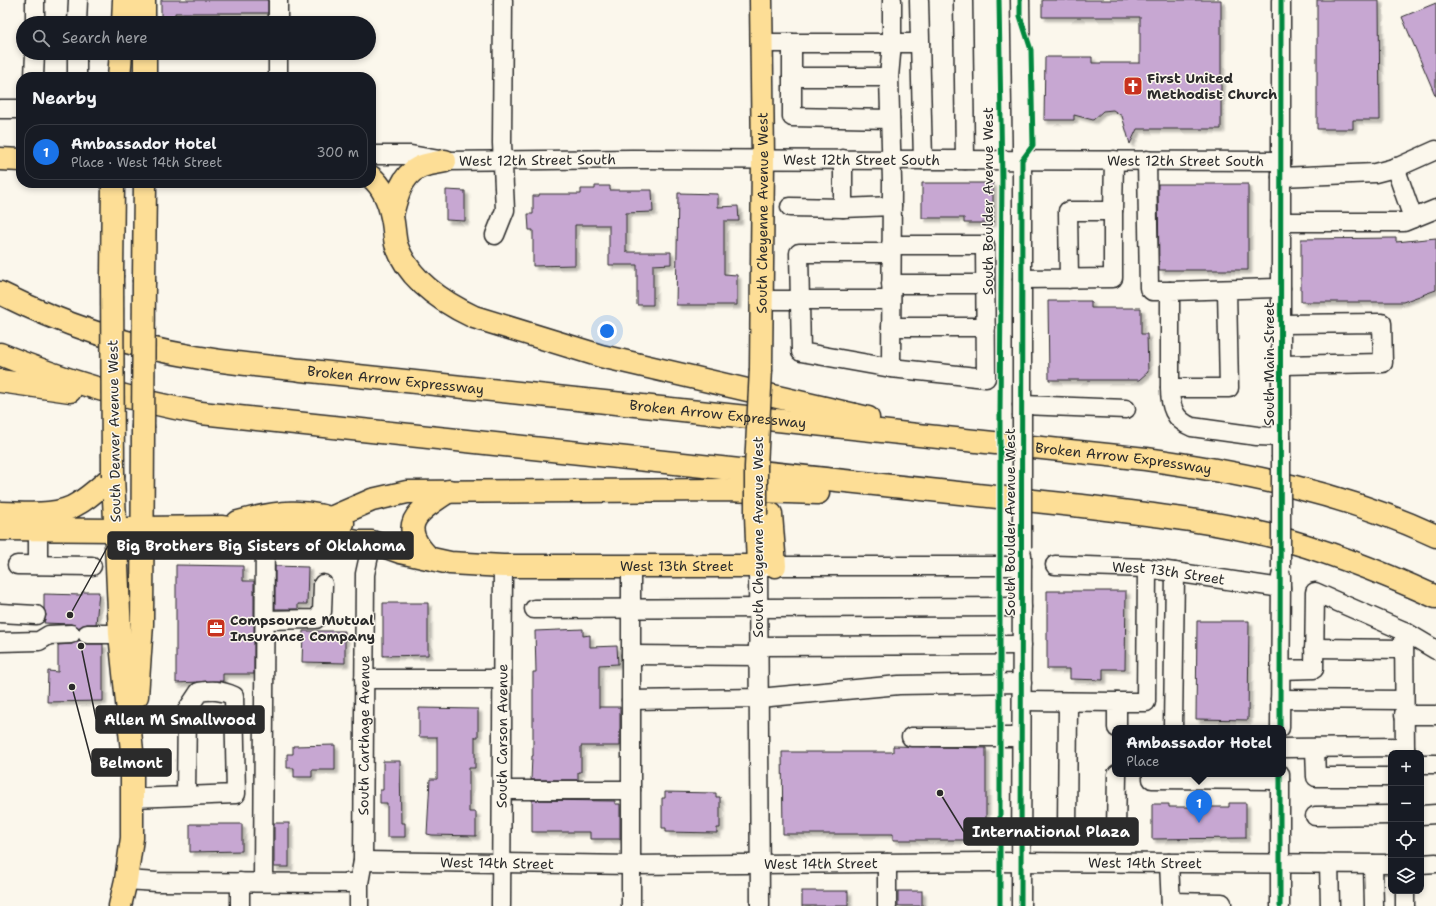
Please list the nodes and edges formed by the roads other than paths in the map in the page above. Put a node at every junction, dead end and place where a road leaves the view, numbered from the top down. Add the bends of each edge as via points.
1 (35, 0) edge
2 (78, 0) edge
3 (124, 0) edge
4 (144, 0) edge
5 (278, 0) edge
6 (503, 0) edge
7 (761, 0) edge
8 (892, 0) edge
9 (919, 0) edge
10 (963, 0) edge
11 (1020, 0) edge
12 (1281, 0) edge
13 (35, 16) edge
14 (78, 16) edge
15 (123, 16) edge
16 (144, 16) edge
17 (278, 16) edge
18 (761, 42) junction
19 (792, 42) junction
20 (892, 42) junction
21 (920, 43) junction
22 (34, 60) edge
23 (77, 60) edge
24 (120, 60) edge
25 (144, 60) edge
26 (278, 60) edge
27 (34, 72) edge
28 (77, 72) edge
29 (119, 72) edge
30 (145, 72) edge
31 (278, 72) edge
32 (792, 77) junction
33 (889, 77) junction
34 (0, 109) edge
35 (16, 109) edge
36 (890, 119) junction
37 (1436, 150) edge
38 (376, 155) edge
39 (0, 159) edge
40 (763, 159) junction
41 (843, 159) junction
42 (890, 159) junction
43 (16, 160) edge
44 (503, 160) junction
45 (923, 160) junction
46 (965, 160) junction
47 (1022, 160) junction
48 (1114, 160) junction
49 (1147, 160) junction
50 (445, 162) junction
51 (1395, 167) junction
52 (1281, 169) junction
53 (376, 181) edge
54 (114, 188) edge
55 (145, 188) edge
56 (892, 206) junction
57 (790, 207) dead end
58 (843, 208) junction
59 (1436, 209) edge
60 (1113, 211) junction
61 (392, 215) junction
62 (1413, 218) junction
63 (1281, 222) junction
64 (495, 235) dead end
65 (891, 249) junction
66 (1022, 279) junction
67 (1069, 279) junction
68 (985, 284) junction
69 (1281, 288) junction
70 (1227, 290) junction
71 (1170, 291) junction
72 (891, 292) junction
73 (0, 293) edge
74 (761, 300) junction
75 (800, 300) junction
76 (1281, 324) junction
77 (891, 327) junction
78 (986, 327) junction
79 (0, 354) edge
80 (1281, 364) junction
81 (891, 368) junction
82 (0, 381) edge
83 (1170, 388) junction
84 (125, 398) junction
85 (1126, 408) dead end
86 (1022, 409) junction
87 (1281, 437) junction
88 (955, 439) junction
89 (113, 476) junction
90 (449, 491) junction
91 (982, 497) junction
92 (0, 513) edge
93 (330, 517) junction
94 (221, 527) junction
95 (142, 528) junction
96 (0, 529) edge
97 (38, 530) junction
98 (115, 530) junction
99 (265, 532) junction
100 (293, 532) junction
101 (1436, 536) edge
102 (372, 542) junction
103 (429, 558) junction
104 (17, 565) dead end
105 (38, 565) junction
106 (1055, 565) dead end
107 (92, 566) dead end
108 (503, 566) junction
109 (631, 566) junction
110 (766, 566) junction
111 (1022, 566) junction
112 (1147, 568) junction
113 (1175, 572) junction
114 (323, 584) dead end
115 (1280, 588) junction
116 (1436, 597) edge
117 (1022, 607) junction
118 (631, 608) junction
119 (758, 608) junction
120 (534, 609) dead end
121 (0, 613) edge
122 (36, 615) dead end
123 (265, 620) junction
124 (120, 634) junction
125 (1404, 640) junction
126 (0, 642) edge
127 (1022, 645) junction
128 (1314, 648) junction
129 (1436, 650) edge
130 (758, 651) junction
131 (631, 655) junction
132 (1280, 670) junction
133 (364, 679) junction
134 (502, 679) junction
135 (1022, 683) junction
136 (759, 698) junction
137 (1280, 699) junction
138 (631, 700) junction
139 (1022, 701) junction
140 (1068, 702) junction
141 (1118, 702) junction
142 (1404, 708) junction
143 (1436, 715) edge
144 (1117, 725) edge
145 (1173, 725) edge
146 (1280, 725) edge
147 (911, 737) dead end
148 (1022, 737) junction
149 (1286, 748) edge
150 (1315, 748) junction
151 (1405, 750) edge
152 (132, 751) junction
153 (1424, 764) edge
154 (1436, 764) edge
155 (1117, 777) edge
156 (1152, 777) edge
157 (1280, 777) edge
158 (1388, 777) edge
159 (502, 790) junction
160 (631, 790) junction
161 (186, 796) junction
162 (133, 798) junction
163 (1436, 814) edge
164 (1388, 815) edge
165 (1424, 815) edge
166 (1315, 816) dead end
167 (363, 861) junction
168 (1021, 862) junction
169 (760, 863) junction
170 (886, 863) junction
171 (1169, 863) junction
172 (1280, 863) junction
173 (1329, 863) junction
174 (1436, 863) edge
175 (501, 864) junction
176 (1373, 864) junction
177 (1388, 864) edge
178 (1424, 864) edge
179 (631, 865) junction
180 (126, 880) junction
181 (240, 882) junction
182 (263, 882) junction
183 (359, 883) junction
184 (1405, 894) edge
185 (1171, 904) edge
186 (120, 906) edge
187 (240, 906) edge
188 (359, 906) edge
189 (501, 906) edge
190 (630, 906) edge
191 (760, 906) edge
192 (886, 906) edge
193 (1021, 906) edge
194 (1222, 906) edge
195 (1280, 906) edge
196 (1330, 906) edge
197 (1374, 906) edge
198 (1405, 906) edge

1 - 13 street
2 - 14 street
3 - 15 main road
4 - 16 main road
5 - 17 street
6 - 44 street
7 - 18 main road, South Cheyenne Avenue West
8 - 20 street
9 - 21 street
10 - 46 street
11 - 47 street, South Boulder Avenue West
12 - 52 street, South Main Street
18 - 19 street
18 - 40 main road, South Cheyenne Avenue West
19 - 20 street
19 - 32 street
20 - 21 street
20 - 33 street
21 - 45 street
22 - 27 street
23 - 28 street
24 - 29 main road
25 - 30 main road
26 - 31 street
32 - 33 street
32 - 36 street via 792,117
33 - 36 street
34 - 35 street
36 - 42 street
37 - 51 street, West 12th Street South
38 - 50 street, West 12th Street South via 411,155
39 - 43 main road
40 - 41 street, West 12th Street South
40 - 44 street, West 12th Street South
40 - 74 main road, South Cheyenne Avenue West
41 - 42 street, West 12th Street South
41 - 58 street
42 - 45 street, West 12th Street South
42 - 56 street
44 - 50 street, West 12th Street South
44 - 64 street via 505,210
45 - 46 street, West 12th Street South
46 - 47 street, West 12th Street South
47 - 48 street, West 12th Street South
47 - 66 street, South Boulder Avenue West
48 - 49 street, West 12th Street South
48 - 60 street
49 - 52 street, West 12th Street South
49 - 71 street via 1149,288 1152,291
50 - 61 main road via 418,168 409,175 397,196
51 - 52 street, West 12th Street South via 1375,173
51 - 62 street
52 - 63 street, South Main Street
53 - 61 main road
54 - 89 main road, South Denver Avenue West, bridge
55 - 95 main road, South Denver Avenue West, bridge
56 - 58 street
56 - 65 street
57 - 58 street
59 - 62 street
60 - 67 street via 1113,278
60 - 67 street via 1068,211
61 - 88 main road via 396,244 409,268 423,286 456,309 474,317 639,365
62 - 63 street via 1404,222
63 - 69 street, South Main Street
65 - 68 street via 985,245
65 - 72 street
65 - 75 street via 798,253
66 - 67 street
66 - 86 street, South Boulder Avenue West
68 - 72 street
68 - 78 street
69 - 70 street
69 - 76 street, South Main Street
70 - 71 street
70 - 83 street via 1228,388
71 - 83 street
72 - 75 street
72 - 77 street
73 - 88 main road, Broken Arrow Expressway via 41,313 83,329 190,357
74 - 75 street
74 - 110 main road, South Cheyenne Avenue West, bridge via 756,467 764,514
75 - 81 street via 801,352
76 - 80 street, South Main Street
76 - 80 street via 1382,323 1383,363
77 - 78 street
77 - 81 street
78 - 81 street via 986,378
79 - 84 main road via 46,373
80 - 87 street, South Main Street
82 - 84 main road
83 - 87 street via 1173,411 1178,420 1185,425
84 - 91 main road via 201,413 287,423
85 - 86 street
86 - 111 street, South Boulder Avenue West, bridge
87 - 115 street, South Main Street, bridge
88 - 101 main road, Broken Arrow Expressway via 1146,458 1218,469 1347,501
89 - 92 main road via 79,504 69,508 56,512
89 - 98 main road, South Denver Avenue West
90 - 91 main road via 724,490
90 - 93 main road via 407,492 387,496
90 - 103 main road via 424,508 414,522 414,539 417,547
91 - 116 main road via 1082,506 1189,520 1267,535 1358,563
93 - 94 main road via 291,512
93 - 100 main road via 310,528
93 - 102 main road via 352,527
94 - 95 main road
94 - 99 main road
95 - 98 main road
95 - 152 main road, South Denver Avenue West via 142,624
96 - 97 main road
97 - 98 main road
97 - 105 street
98 - 124 main road, South Denver Avenue West
99 - 100 main road
99 - 123 street
100 - 102 main road
102 - 103 main road, West 13th Street
102 - 133 street, South Carthage Avenue via 365,574
103 - 108 main road, West 13th Street via 450,563
104 - 105 street
105 - 107 street
106 - 112 street, West 13th Street
108 - 109 main road, West 13th Street
108 - 134 street, South Carson Avenue
109 - 110 main road, West 13th Street
109 - 118 street
110 - 111 street, West 13th Street
110 - 119 street, South Cheyenne Avenue West
111 - 117 street, South Boulder Avenue West
112 - 113 street, West 13th Street
112 - 141 street via 1146,702
113 - 115 street, West 13th Street
113 - 145 street
114 - 123 street via 322,612 316,620
115 - 132 street, South Main Street
117 - 119 street
117 - 127 street, South Boulder Avenue West
118 - 119 street
118 - 120 street
118 - 131 street
119 - 130 street, South Cheyenne Avenue West
121 - 122 street
123 - 182 street
124 - 126 street via 49,634 39,641
124 - 152 main road, South Denver Avenue West
125 - 128 street
125 - 128 street via 1315,592
125 - 129 street
125 - 142 street
127 - 130 street
127 - 135 street, South Boulder Avenue West
128 - 132 street via 1314,669
130 - 131 street
130 - 136 street, South Cheyenne Avenue West
131 - 138 street
132 - 137 street, South Main Street
133 - 134 street
133 - 167 street, South Carthage Avenue
134 - 159 street, South Carson Avenue
135 - 136 street via 899,684
135 - 139 street, South Boulder Avenue West
136 - 138 street
136 - 169 street, South Cheyenne Avenue West
137 - 142 street
137 - 146 street, South Main Street
138 - 160 street
139 - 140 street
139 - 148 street, South Boulder Avenue West
140 - 141 street
140 - 155 street via 1067,831 1116,830
141 - 144 street
142 - 143 street
142 - 151 street
147 - 148 street
148 - 168 street, South Boulder Avenue West
149 - 150 street
150 - 151 street
150 - 158 street via 1316,777
152 - 162 main road, South Denver Avenue West
153 - 154 street
156 - 157 street
157 - 172 street
159 - 160 street
159 - 175 street, South Carson Avenue
160 - 179 street
161 - 161 street via 236,794 234,696 226,692 199,692 187,710
161 - 162 street
162 - 180 main road, South Denver Avenue West via 132,838
163 - 165 street
164 - 166 street
167 - 175 street, West 14th Street
167 - 183 street, South Carthage Avenue
168 - 170 street, West 14th Street
168 - 171 street, West 14th Street
168 - 193 street, South Boulder Avenue West
169 - 170 street, West 14th Street
169 - 179 street, West 14th Street
169 - 191 street, South Cheyenne Avenue West
170 - 192 street
171 - 172 street, West 14th Street
171 - 185 street
172 - 173 street, West 14th Street
172 - 195 street
173 - 176 street, West 14th Street
173 - 196 street
174 - 178 street
175 - 179 street, West 14th Street
175 - 189 street, South Carson Avenue
176 - 177 street, West 14th Street
176 - 197 street
179 - 190 street
180 - 181 street
180 - 186 main road, South Denver Avenue West
181 - 182 street
181 - 187 street
182 - 183 street
183 - 188 street, South Carthage Avenue
184 - 198 street
185 - 194 street via 1222,903

